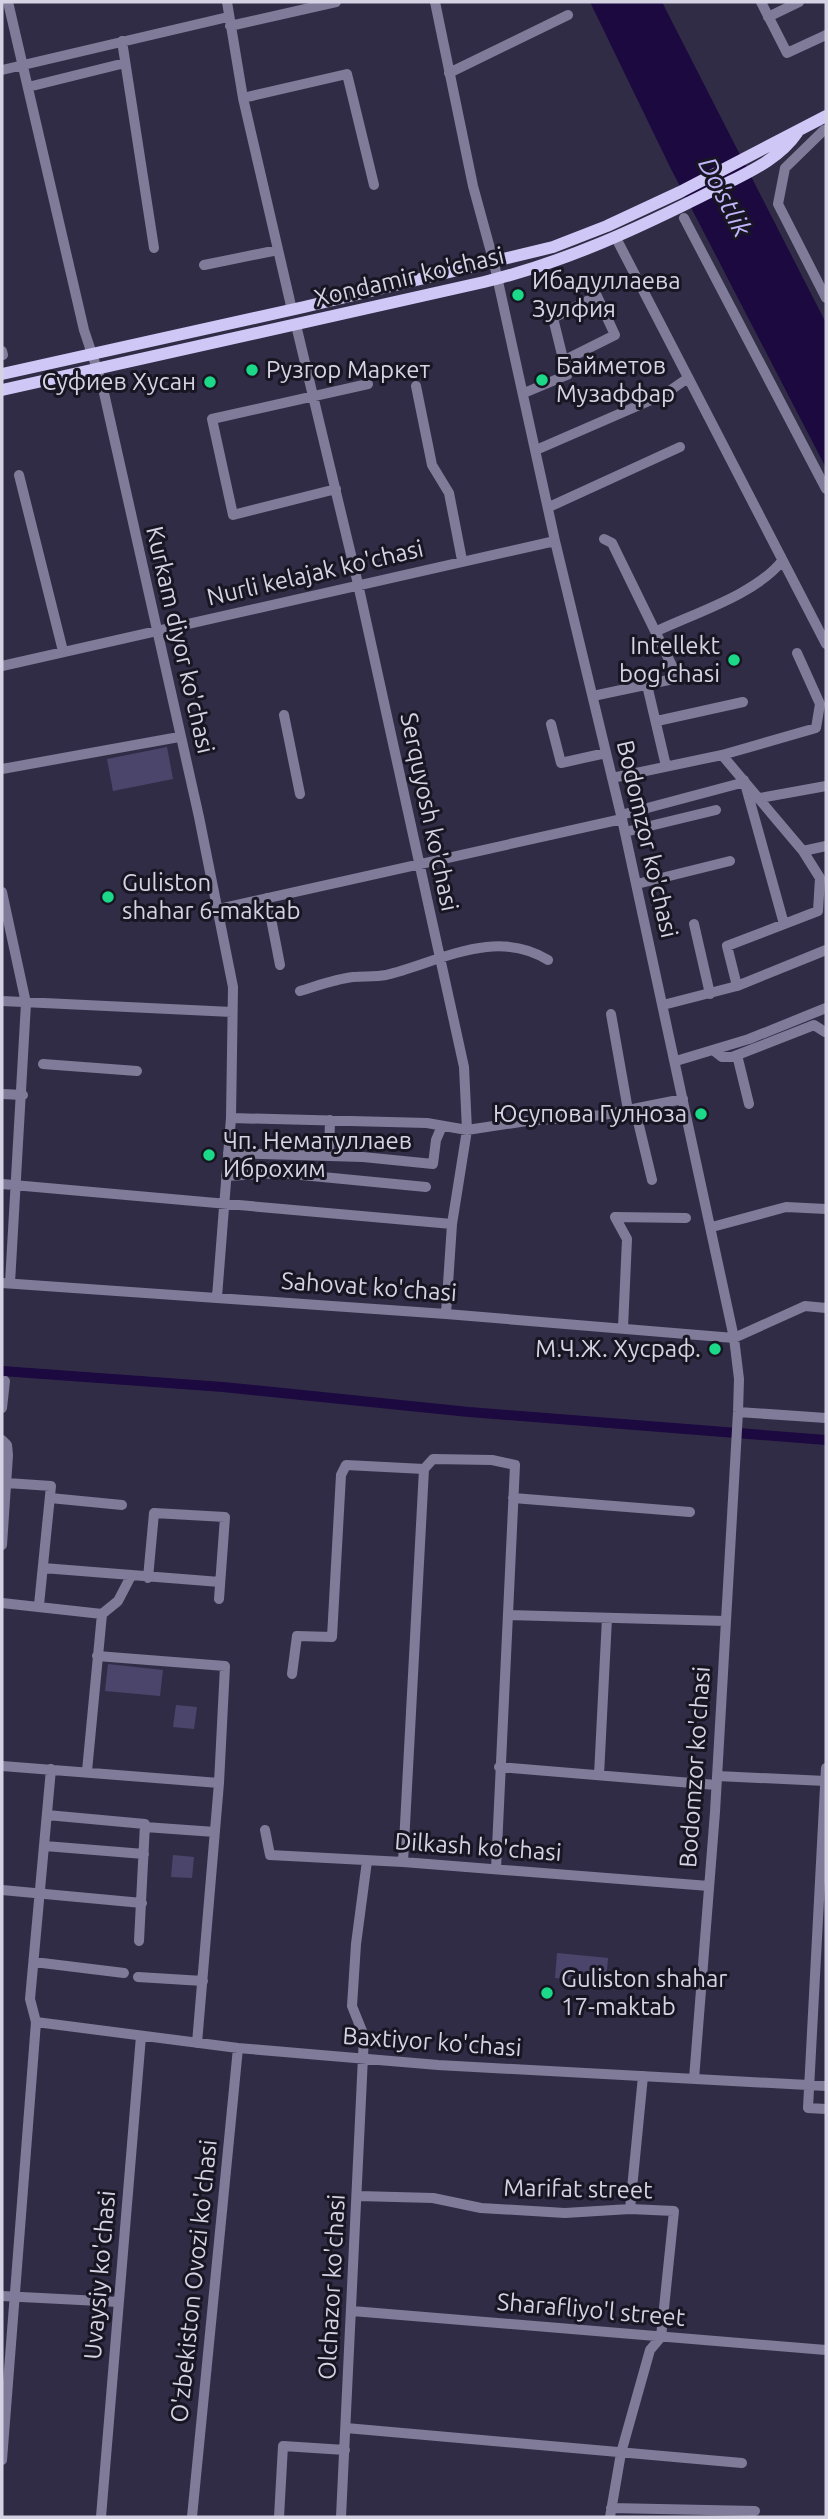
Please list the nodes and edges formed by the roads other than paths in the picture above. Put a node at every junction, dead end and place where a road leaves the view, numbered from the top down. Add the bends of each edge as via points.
1 (8, 2) edge
2 (227, 2) edge
3 (336, 2) edge
4 (435, 2) edge
5 (761, 2) edge
6 (799, 2) edge
7 (568, 15) dead end
8 (768, 17) junction
9 (229, 22) junction
10 (826, 34) edge
11 (122, 41) junction
12 (125, 63) junction
13 (23, 65) junction
14 (2, 70) edge
15 (449, 73) junction
16 (28, 87) junction
17 (243, 98) junction
18 (824, 126) edge
19 (797, 133) junction
20 (374, 185) dead end
21 (684, 218) dead end
22 (616, 238) junction
23 (154, 248) dead end
24 (278, 250) junction
25 (494, 263) junction
26 (204, 265) dead end
27 (498, 279) junction
28 (826, 298) edge
29 (292, 310) junction
30 (296, 325) junction
31 (92, 353) junction
32 (563, 361) junction
33 (97, 369) junction
34 (2, 374) edge
35 (688, 378) junction
36 (368, 384) dead end
37 (416, 386) dead end
38 (2, 390) edge
39 (524, 393) junction
40 (313, 396) junction
41 (680, 447) dead end
42 (536, 450) junction
43 (19, 475) dead end
44 (336, 489) junction
45 (826, 489) edge
46 (549, 507) junction
47 (604, 539) dead end
48 (555, 541) junction
49 (462, 560) junction
50 (782, 561) junction
51 (358, 584) junction
52 (156, 631) junction
53 (657, 631) junction
54 (826, 644) edge
55 (63, 651) junction
56 (797, 653) dead end
57 (2, 666) edge
58 (647, 685) junction
59 (593, 696) junction
60 (743, 702) dead end
61 (284, 715) dead end
62 (657, 721) junction
63 (551, 724) dead end
64 (179, 737) junction
65 (606, 753) junction
66 (722, 755) junction
67 (666, 765) junction
68 (2, 769) edge
69 (612, 778) junction
70 (744, 779) junction
71 (826, 786) edge
72 (300, 794) dead end
73 (760, 798) junction
74 (716, 810) dead end
75 (622, 817) junction
76 (625, 832) junction
77 (826, 846) edge
78 (803, 851) junction
79 (730, 861) dead end
80 (420, 862) junction
81 (823, 877) edge
82 (636, 884) junction
83 (2, 892) edge
84 (267, 898) junction
85 (219, 909) junction
86 (783, 923) junction
87 (694, 924) dead end
88 (826, 950) edge
89 (439, 956) junction
90 (548, 960) dead end
91 (280, 965) dead end
92 (737, 986) junction
93 (300, 991) dead end
94 (710, 994) junction
95 (2, 1001) edge
96 (26, 1003) junction
97 (663, 1005) junction
98 (826, 1008) edge
99 (232, 1012) junction
100 (611, 1014) dead end
101 (825, 1032) edge
102 (713, 1050) junction
103 (737, 1055) junction
104 (676, 1061) junction
105 (43, 1064) dead end
106 (137, 1071) dead end
107 (2, 1094) edge
108 (23, 1095) junction
109 (683, 1099) junction
110 (749, 1104) dead end
111 (632, 1109) junction
112 (231, 1118) junction
113 (330, 1120) junction
114 (442, 1126) junction
115 (467, 1130) junction
116 (228, 1153) junction
117 (329, 1156) junction
118 (226, 1176) junction
119 (652, 1180) dead end
120 (2, 1184) edge
121 (16, 1185) junction
122 (426, 1187) dead end
123 (223, 1205) junction
124 (826, 1209) edge
125 (686, 1218) dead end
126 (452, 1224) junction
127 (712, 1227) junction
128 (6, 1283) edge
129 (217, 1297) junction
130 (826, 1308) edge
131 (446, 1314) junction
132 (623, 1328) junction
133 (734, 1338) junction
134 (5, 1381) dead end
135 (2, 1408) edge
136 (738, 1417) junction
137 (826, 1418) edge
138 (2, 1440) edge
139 (424, 1469) junction
140 (7, 1483) junction
141 (50, 1498) junction
142 (513, 1498) junction
143 (122, 1505) dead end
144 (690, 1511) dead end
145 (2, 1545) edge
146 (43, 1568) junction
147 (131, 1576) junction
148 (148, 1578) junction
149 (220, 1582) junction
150 (219, 1599) dead end
151 (2, 1603) edge
152 (39, 1605) junction
153 (102, 1614) junction
154 (508, 1615) junction
155 (607, 1618) junction
156 (725, 1621) junction
157 (97, 1656) junction
158 (292, 1674) dead end
159 (2, 1766) edge
160 (499, 1767) junction
161 (826, 1768) edge
162 (51, 1769) junction
163 (87, 1771) junction
164 (599, 1775) junction
165 (717, 1781) junction
166 (826, 1781) edge
167 (219, 1783) junction
168 (47, 1815) junction
169 (145, 1825) junction
170 (265, 1830) dead end
171 (215, 1832) junction
172 (45, 1846) junction
173 (144, 1854) junction
174 (367, 1861) junction
175 (403, 1862) junction
176 (496, 1869) junction
177 (709, 1886) junction
178 (2, 1890) edge
179 (41, 1893) junction
180 (142, 1903) junction
181 (139, 1941) dead end
182 (34, 1962) junction
183 (124, 1973) dead end
184 (138, 1977) dead end
185 (202, 1982) junction
186 (36, 2022) junction
187 (141, 2036) junction
188 (197, 2043) junction
189 (238, 2048) junction
190 (362, 2059) junction
191 (643, 2076) junction
192 (694, 2079) junction
193 (809, 2084) junction
194 (826, 2085) edge
195 (826, 2109) edge
196 (358, 2196) junction
197 (630, 2209) junction
198 (2, 2296) edge
199 (17, 2296) junction
200 (119, 2302) junction
201 (352, 2311) junction
202 (661, 2337) junction
203 (826, 2350) edge
204 (346, 2428) junction
205 (345, 2450) junction
206 (621, 2453) junction
207 (2, 2460) edge
208 (741, 2463) dead end
209 (755, 2511) dead end
210 (611, 2513) edge
211 (101, 2517) edge
212 (192, 2517) edge
213 (279, 2517) edge
214 (341, 2517) edge

1 - 13 street, Kurkam diyor ko'chasi
2 - 9 street
3 - 9 street
4 - 15 street
5 - 8 street
6 - 8 street
7 - 15 street
8 - 10 street via 787,53
9 - 11 street
9 - 17 street
11 - 12 street
11 - 13 street
12 - 16 street
12 - 23 street
13 - 14 street
13 - 16 street, Kurkam diyor ko'chasi
15 - 25 street
16 - 31 street, Kurkam diyor ko'chasi
17 - 20 street via 346,74
17 - 24 street
18 - 19 main road, Xondamir ko'chasi
18 - 28 street via 785,168 778,204
19 - 22 main road, Xondamir ko'chasi via 786,149 752,169
19 - 25 main road, Xondamir ko'chasi via 607,226
21 - 45 street
22 - 27 main road, Xondamir ko'chasi
22 - 35 street
24 - 26 street
24 - 29 street
25 - 27 street, Bodomzor ko'chasi
25 - 29 main road, Xondamir ko'chasi
27 - 30 main road, Xondamir ko'chasi
27 - 39 street, Bodomzor ko'chasi
29 - 31 main road, Xondamir ko'chasi
30 - 33 main road, Xondamir ko'chasi
30 - 40 street, Serquyosh ko'chasi
31 - 33 street, Kurkam diyor ko'chasi
31 - 34 main road, Xondamir ko'chasi
32 - 32 street via 553,318 597,296 615,335
32 - 39 street via 567,375
33 - 38 main road, Xondamir ko'chasi
33 - 52 street, Kurkam diyor ko'chasi
35 - 42 street via 665,394
35 - 50 street
36 - 40 street
37 - 49 street via 432,465 449,493
39 - 42 street, Bodomzor ko'chasi
40 - 44 street, Serquyosh ko'chasi
40 - 44 street via 212,419 233,515
41 - 46 street
42 - 46 street, Bodomzor ko'chasi
43 - 55 street
44 - 51 street, Serquyosh ko'chasi
46 - 48 street, Bodomzor ko'chasi
47 - 53 street via 612,543
48 - 49 street, Nurli kelajak ko'chasi
48 - 59 street, Bodomzor ko'chasi
49 - 51 street, Nurli kelajak ko'chasi
50 - 53 street via 754,585
50 - 54 street
51 - 52 street, Nurli kelajak ko'chasi
51 - 80 street, Serquyosh ko'chasi
52 - 55 street, Nurli kelajak ko'chasi
52 - 64 street, Kurkam diyor ko'chasi
53 - 58 street via 678,678
55 - 57 street, Nurli kelajak ko'chasi
56 - 66 street via 820,704 816,728
58 - 59 street
58 - 62 street
59 - 65 street, Bodomzor ko'chasi
60 - 62 street
61 - 72 street
62 - 67 street
63 - 65 street via 561,763
64 - 68 street
64 - 85 street, Kurkam diyor ko'chasi
65 - 69 street, Bodomzor ko'chasi
66 - 67 street
66 - 70 street
67 - 69 street
69 - 75 street, Bodomzor ko'chasi
70 - 73 street
70 - 75 street
70 - 86 street
71 - 73 street
73 - 78 street
74 - 76 street
75 - 76 street, Bodomzor ko'chasi
75 - 80 street
76 - 82 street, Bodomzor ko'chasi
77 - 78 street
78 - 81 street
79 - 82 street
80 - 84 street
80 - 89 street, Serquyosh ko'chasi
81 - 86 street via 818,911
82 - 97 street, Bodomzor ko'chasi
83 - 96 street
84 - 85 street
84 - 91 street
85 - 99 street, Kurkam diyor ko'chasi via 233,987
86 - 92 street via 727,946
87 - 94 street
88 - 92 street
89 - 90 street via 481,946 524,950
89 - 93 street via 385,975 350,978
89 - 115 street, Serquyosh ko'chasi via 464,1066
92 - 94 street
94 - 97 street
95 - 96 street
96 - 99 street
96 - 108 street
97 - 104 street, Bodomzor ko'chasi
98 - 102 street
99 - 112 street, Kurkam diyor ko'chasi
100 - 111 street
101 - 103 street via 814,1025
102 - 103 street via 722,1057
102 - 104 street
103 - 110 street
104 - 109 street, Bodomzor ko'chasi
105 - 106 street
107 - 108 street
108 - 121 street
109 - 111 street
109 - 127 street, Bodomzor ko'chasi
111 - 115 street
111 - 119 street
112 - 113 street
112 - 116 street, Kurkam diyor ko'chasi
113 - 114 street
113 - 117 street
114 - 115 street
114 - 117 street via 433,1164
115 - 126 street, Serquyosh ko'chasi
116 - 117 street
116 - 118 street, Kurkam diyor ko'chasi
118 - 122 street via 281,1173
118 - 123 street, Kurkam diyor ko'chasi
120 - 121 street
121 - 123 street
121 - 128 street
123 - 126 street
123 - 129 street, Kurkam diyor ko'chasi
124 - 127 street via 786,1207
125 - 132 street via 615,1217 627,1239
126 - 131 street, Serquyosh ko'chasi
127 - 133 street, Bodomzor ko'chasi
128 - 129 street, Sahovat ko'chasi
129 - 131 street, Sahovat ko'chasi
130 - 133 street via 805,1306
131 - 132 street, Sahovat ko'chasi
132 - 133 street, Sahovat ko'chasi
133 - 136 street, Bodomzor ko'chasi
134 - 135 street
136 - 137 street
136 - 156 street, Bodomzor ko'chasi
138 - 140 street via 7,1445
139 - 142 street via 433,1459 515,1465
139 - 158 street via 346,1465 341,1475 332,1637 297,1636
139 - 175 street
140 - 141 street via 51,1486
140 - 145 street
141 - 143 street
141 - 146 street
142 - 144 street
142 - 154 street
146 - 147 street
146 - 152 street
147 - 148 street
147 - 153 street via 118,1601
148 - 149 street
148 - 149 street via 154,1513 225,1517
149 - 150 street
151 - 152 street
152 - 153 street
153 - 157 street
154 - 155 street
154 - 160 street
155 - 156 street
155 - 164 street
156 - 165 street, Bodomzor ko'chasi
157 - 163 street
157 - 167 street via 225,1666
159 - 162 street
160 - 164 street
160 - 176 street
161 - 166 street
162 - 163 street
162 - 168 street
163 - 167 street
164 - 165 street
165 - 166 street
165 - 177 street, Bodomzor ko'chasi
166 - 193 street
167 - 171 street
168 - 169 street
168 - 172 street
169 - 171 street
169 - 173 street
170 - 174 street, Dilkash ko'chasi via 270,1855
171 - 185 street
172 - 173 street
172 - 179 street
173 - 180 street
174 - 175 street, Dilkash ko'chasi
174 - 190 street, Olchazor ko'chasi via 352,2006 364,2036
175 - 176 street, Dilkash ko'chasi
176 - 177 street, Dilkash ko'chasi
177 - 192 street, Bodomzor ko'chasi
178 - 179 street
179 - 180 street
179 - 182 street
180 - 181 street
182 - 183 street
182 - 186 street via 30,1999
184 - 185 street
185 - 188 street
186 - 187 street, Baxtiyor ko'chasi
186 - 199 street
187 - 188 street, Baxtiyor ko'chasi
187 - 200 street, Uvaysiy ko'chasi
188 - 189 street, Baxtiyor ko'chasi
189 - 190 street, Baxtiyor ko'chasi
189 - 212 street, O'zbekiston Ovozi ko'chasi
190 - 191 street, Baxtiyor ko'chasi
190 - 196 street, Olchazor ko'chasi
191 - 192 street, Baxtiyor ko'chasi
191 - 197 street
192 - 193 street, Baxtiyor ko'chasi
193 - 194 street, Baxtiyor ko'chasi
193 - 195 street via 808,2108
196 - 197 street, Marifat street via 433,2198 481,2208 565,2213
196 - 201 street, Olchazor ko'chasi
197 - 202 street, Marifat street via 674,2211
198 - 199 street
199 - 200 street
199 - 207 street
200 - 211 street, Uvaysiy ko'chasi
201 - 202 street, Sharafliyo'l street
201 - 204 street, Olchazor ko'chasi
202 - 203 street, Sharafliyo'l street
202 - 206 street, Marifat street via 650,2350
204 - 205 street, Olchazor ko'chasi
204 - 206 street
205 - 213 street via 283,2446
205 - 214 street, Olchazor ko'chasi
206 - 208 street
206 - 210 street, Marifat street
209 - 210 street, Marifat street

